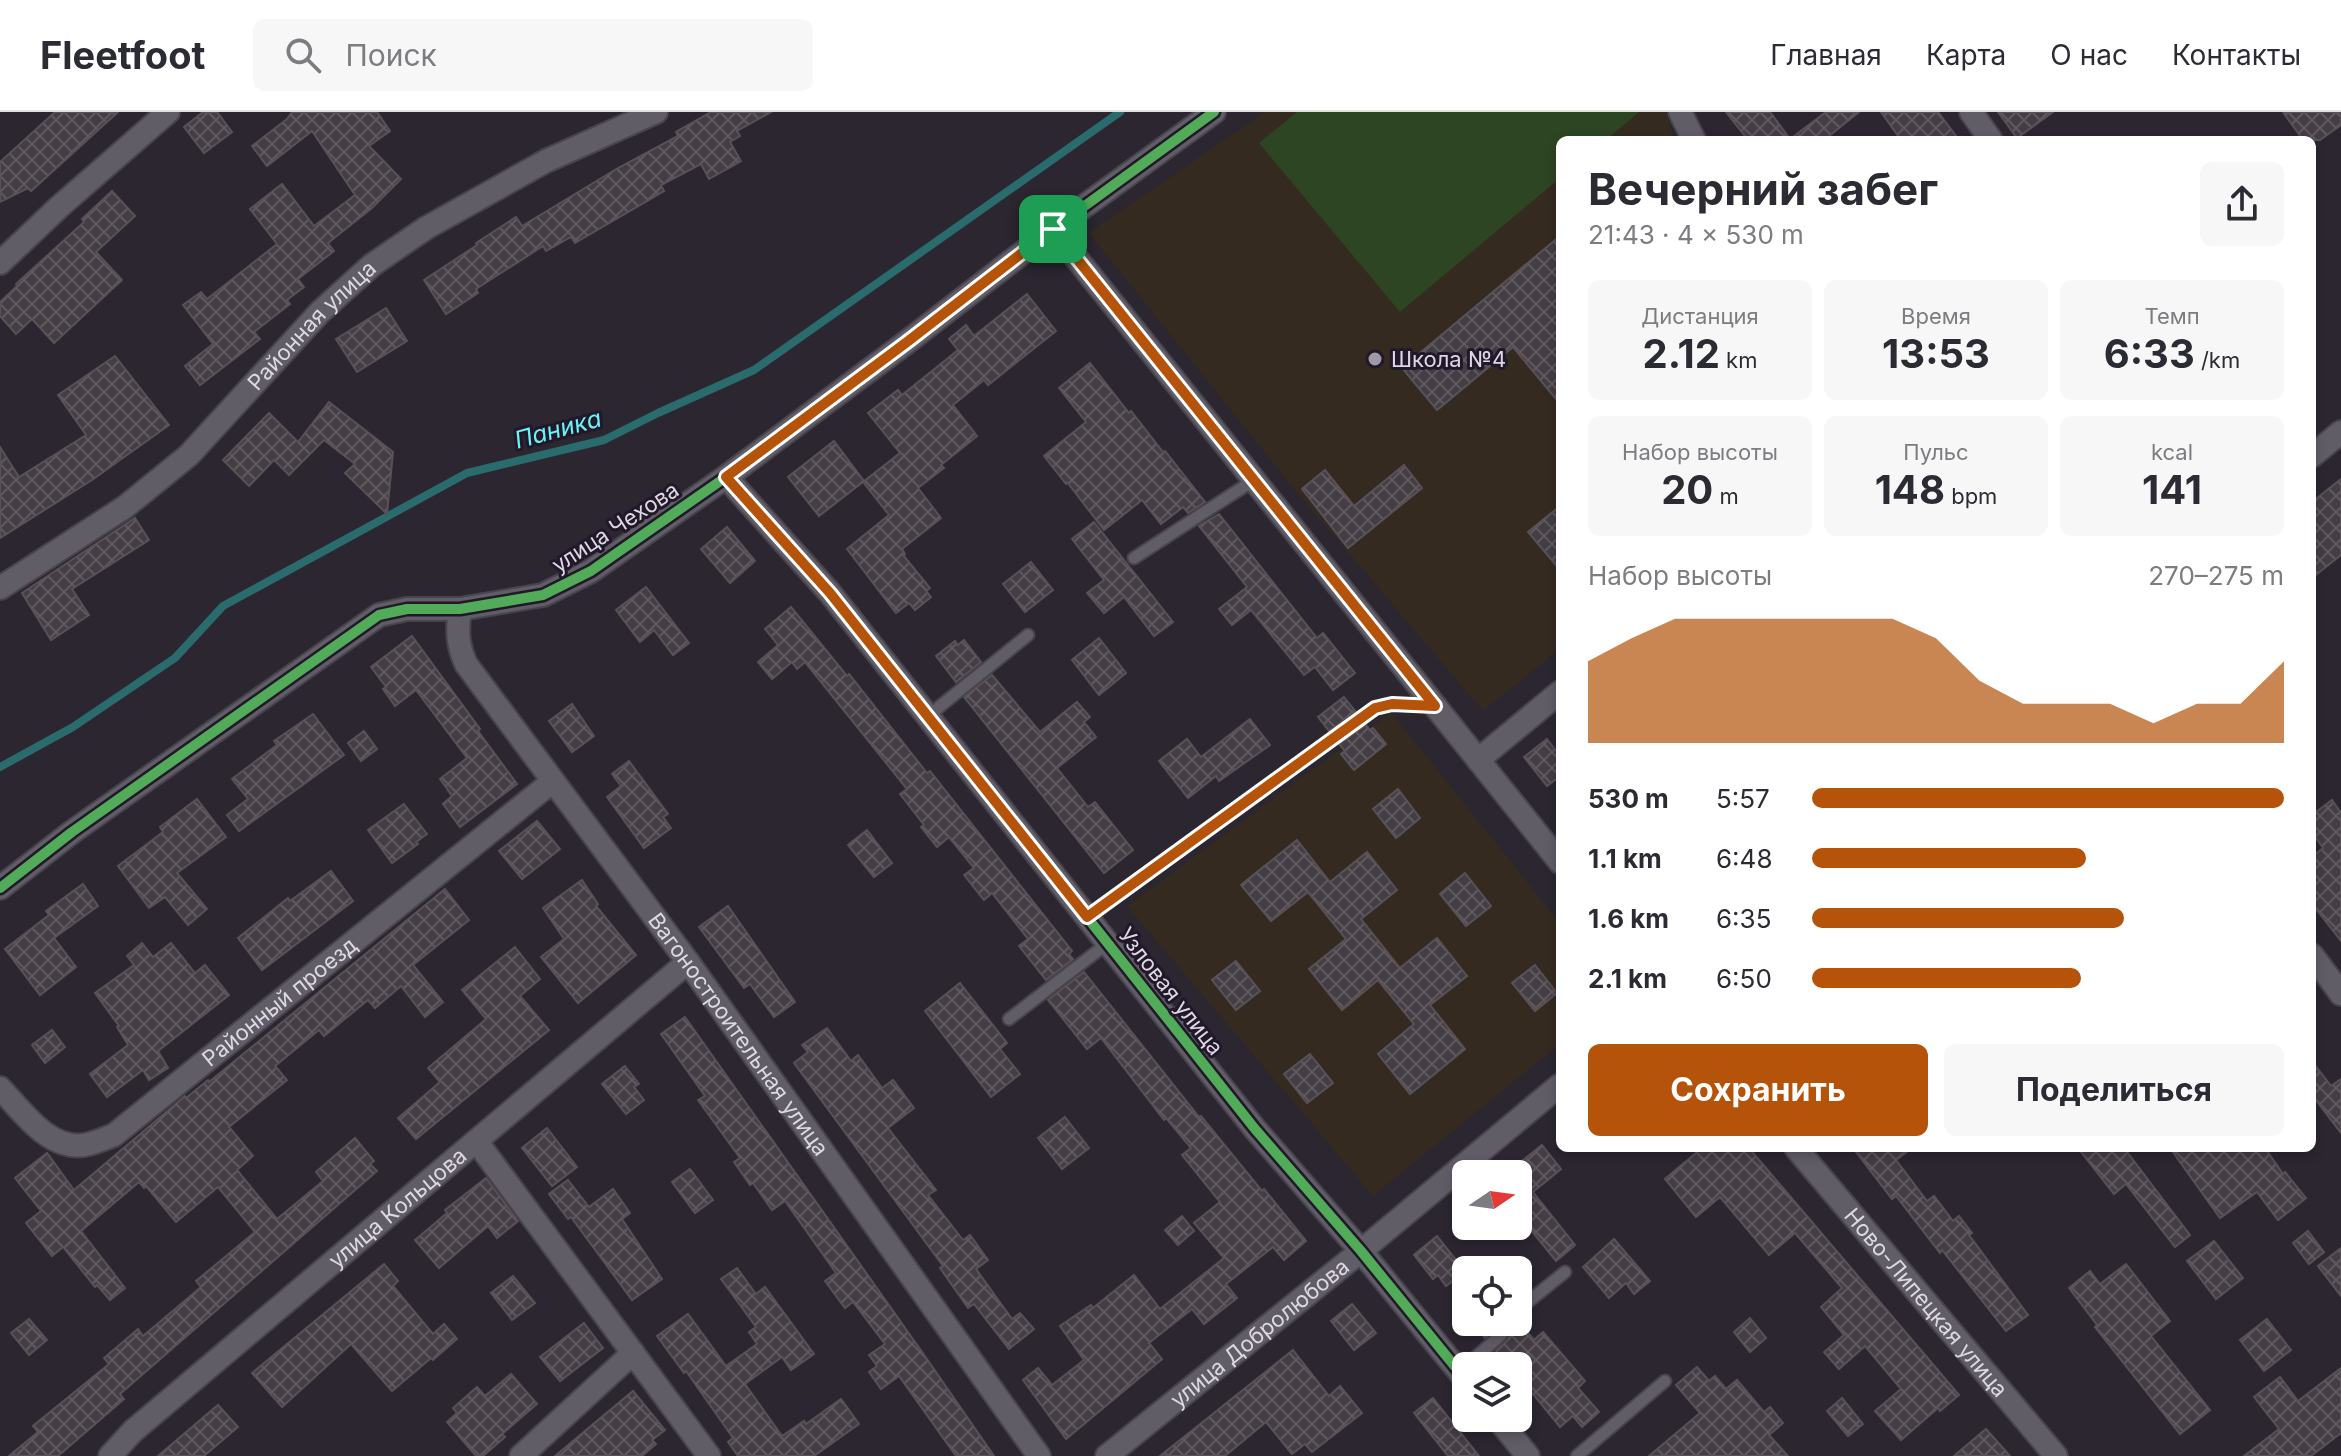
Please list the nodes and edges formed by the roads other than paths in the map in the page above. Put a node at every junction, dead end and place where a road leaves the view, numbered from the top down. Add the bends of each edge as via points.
1 (168, 112) edge
2 (656, 112) edge
3 (1214, 112) edge
4 (1680, 112) edge
5 (1971, 112) edge
6 (1692, 136) edge
7 (1988, 136) edge
8 (1053, 229) junction
9 (0, 263) edge
10 (2341, 432) edge
11 (2316, 453) edge
12 (726, 477) junction
13 (1254, 480) junction
14 (1134, 558) dead end
15 (0, 588) edge
16 (460, 609) junction
17 (1028, 635) dead end
18 (1556, 695) edge
19 (1435, 706) junction
20 (928, 716) junction
21 (1478, 760) junction
22 (553, 781) junction
23 (1556, 857) edge
24 (0, 888) edge
25 (1087, 917) junction
26 (1108, 943) junction
27 (2316, 960) edge
28 (688, 962) junction
29 (2341, 994) edge
30 (1009, 1019) dead end
31 (0, 1088) edge
32 (1556, 1088) edge
33 (477, 1142) junction
34 (1799, 1152) edge
35 (1361, 1251) junction
36 (1565, 1272) dead end
37 (1532, 1299) edge
38 (1500, 1336) edge
39 (1485, 1352) edge
40 (633, 1353) junction
41 (1452, 1363) edge
42 (1665, 1381) dead end
43 (1508, 1432) edge
44 (110, 1456) edge
45 (521, 1456) edge
46 (709, 1456) edge
47 (1039, 1456) edge
48 (1107, 1456) edge
49 (1528, 1456) edge
50 (1577, 1456) edge
51 (2056, 1456) edge

1 - 9 street
2 - 15 street, Районная улица via 546,161 426,228 372,265 320,312 189,455 125,507
3 - 8 street, улица Чехова
4 - 6 street
5 - 7 street
8 - 12 street, улица Чехова
8 - 13 street
10 - 11 street
12 - 16 street, улица Чехова via 591,571 543,595
12 - 20 street, Узловая улица via 830,593
13 - 14 lane
13 - 19 street
16 - 22 street, Вагоностроительная улица via 457,632 466,664
16 - 24 street, улица Чехова via 379,615
17 - 20 lane
18 - 21 street
19 - 21 street
19 - 25 lane via 1375,708
20 - 25 street, Узловая улица
21 - 23 street
22 - 28 street, Вагоностроительная улица
22 - 31 street, Районный проезд via 114,1135 86,1145 66,1144 45,1135
25 - 26 street, Узловая улица
26 - 30 lane
26 - 35 street, Узловая улица via 1255,1129
27 - 29 street
28 - 33 street, улица Кольцова
28 - 47 street, Вагоностроительная улица
32 - 35 street, улица Добролюбова
33 - 40 street
33 - 44 street, улица Кольцова via 133,1431
34 - 51 street, Ново-Липецкая улица
35 - 41 street, Узловая улица
35 - 48 street, улица Добролюбова
36 - 37 lane
38 - 39 lane
40 - 45 street
40 - 46 street
42 - 50 lane
43 - 49 street

